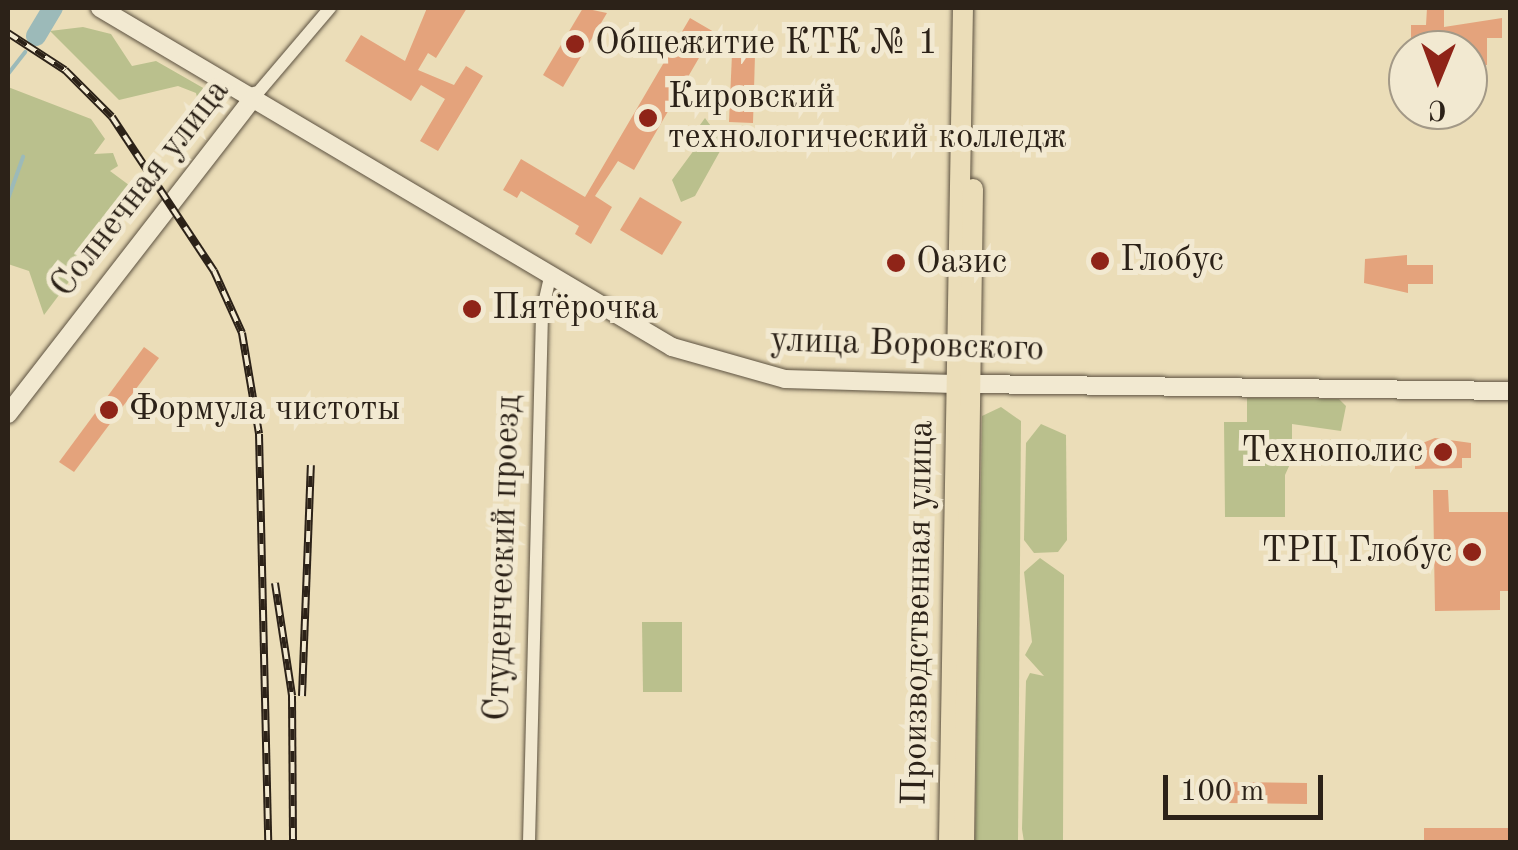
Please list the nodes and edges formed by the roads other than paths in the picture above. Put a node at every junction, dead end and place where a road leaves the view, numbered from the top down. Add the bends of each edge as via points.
1 (100, 8) edge
2 (330, 8) edge
3 (963, 8) edge
4 (974, 8) edge
5 (254, 96) junction
6 (550, 277) junction
7 (962, 384) junction
8 (1510, 391) edge
9 (8, 414) edge
10 (529, 842) edge
11 (949, 842) edge
12 (964, 842) edge

1 - 5 main road, улица Воровского
2 - 5 street, Солнечная улица
3 - 7 highway
4 - 7 highway
5 - 6 main road, улица Воровского
5 - 9 main road, Солнечная улица
6 - 7 main road, улица Воровского via 672,347 750,373
6 - 10 street, Студенческий проезд via 542,312
7 - 8 main road, улица Воровского
7 - 11 highway, Производственная улица
7 - 12 highway, Производственная улица

